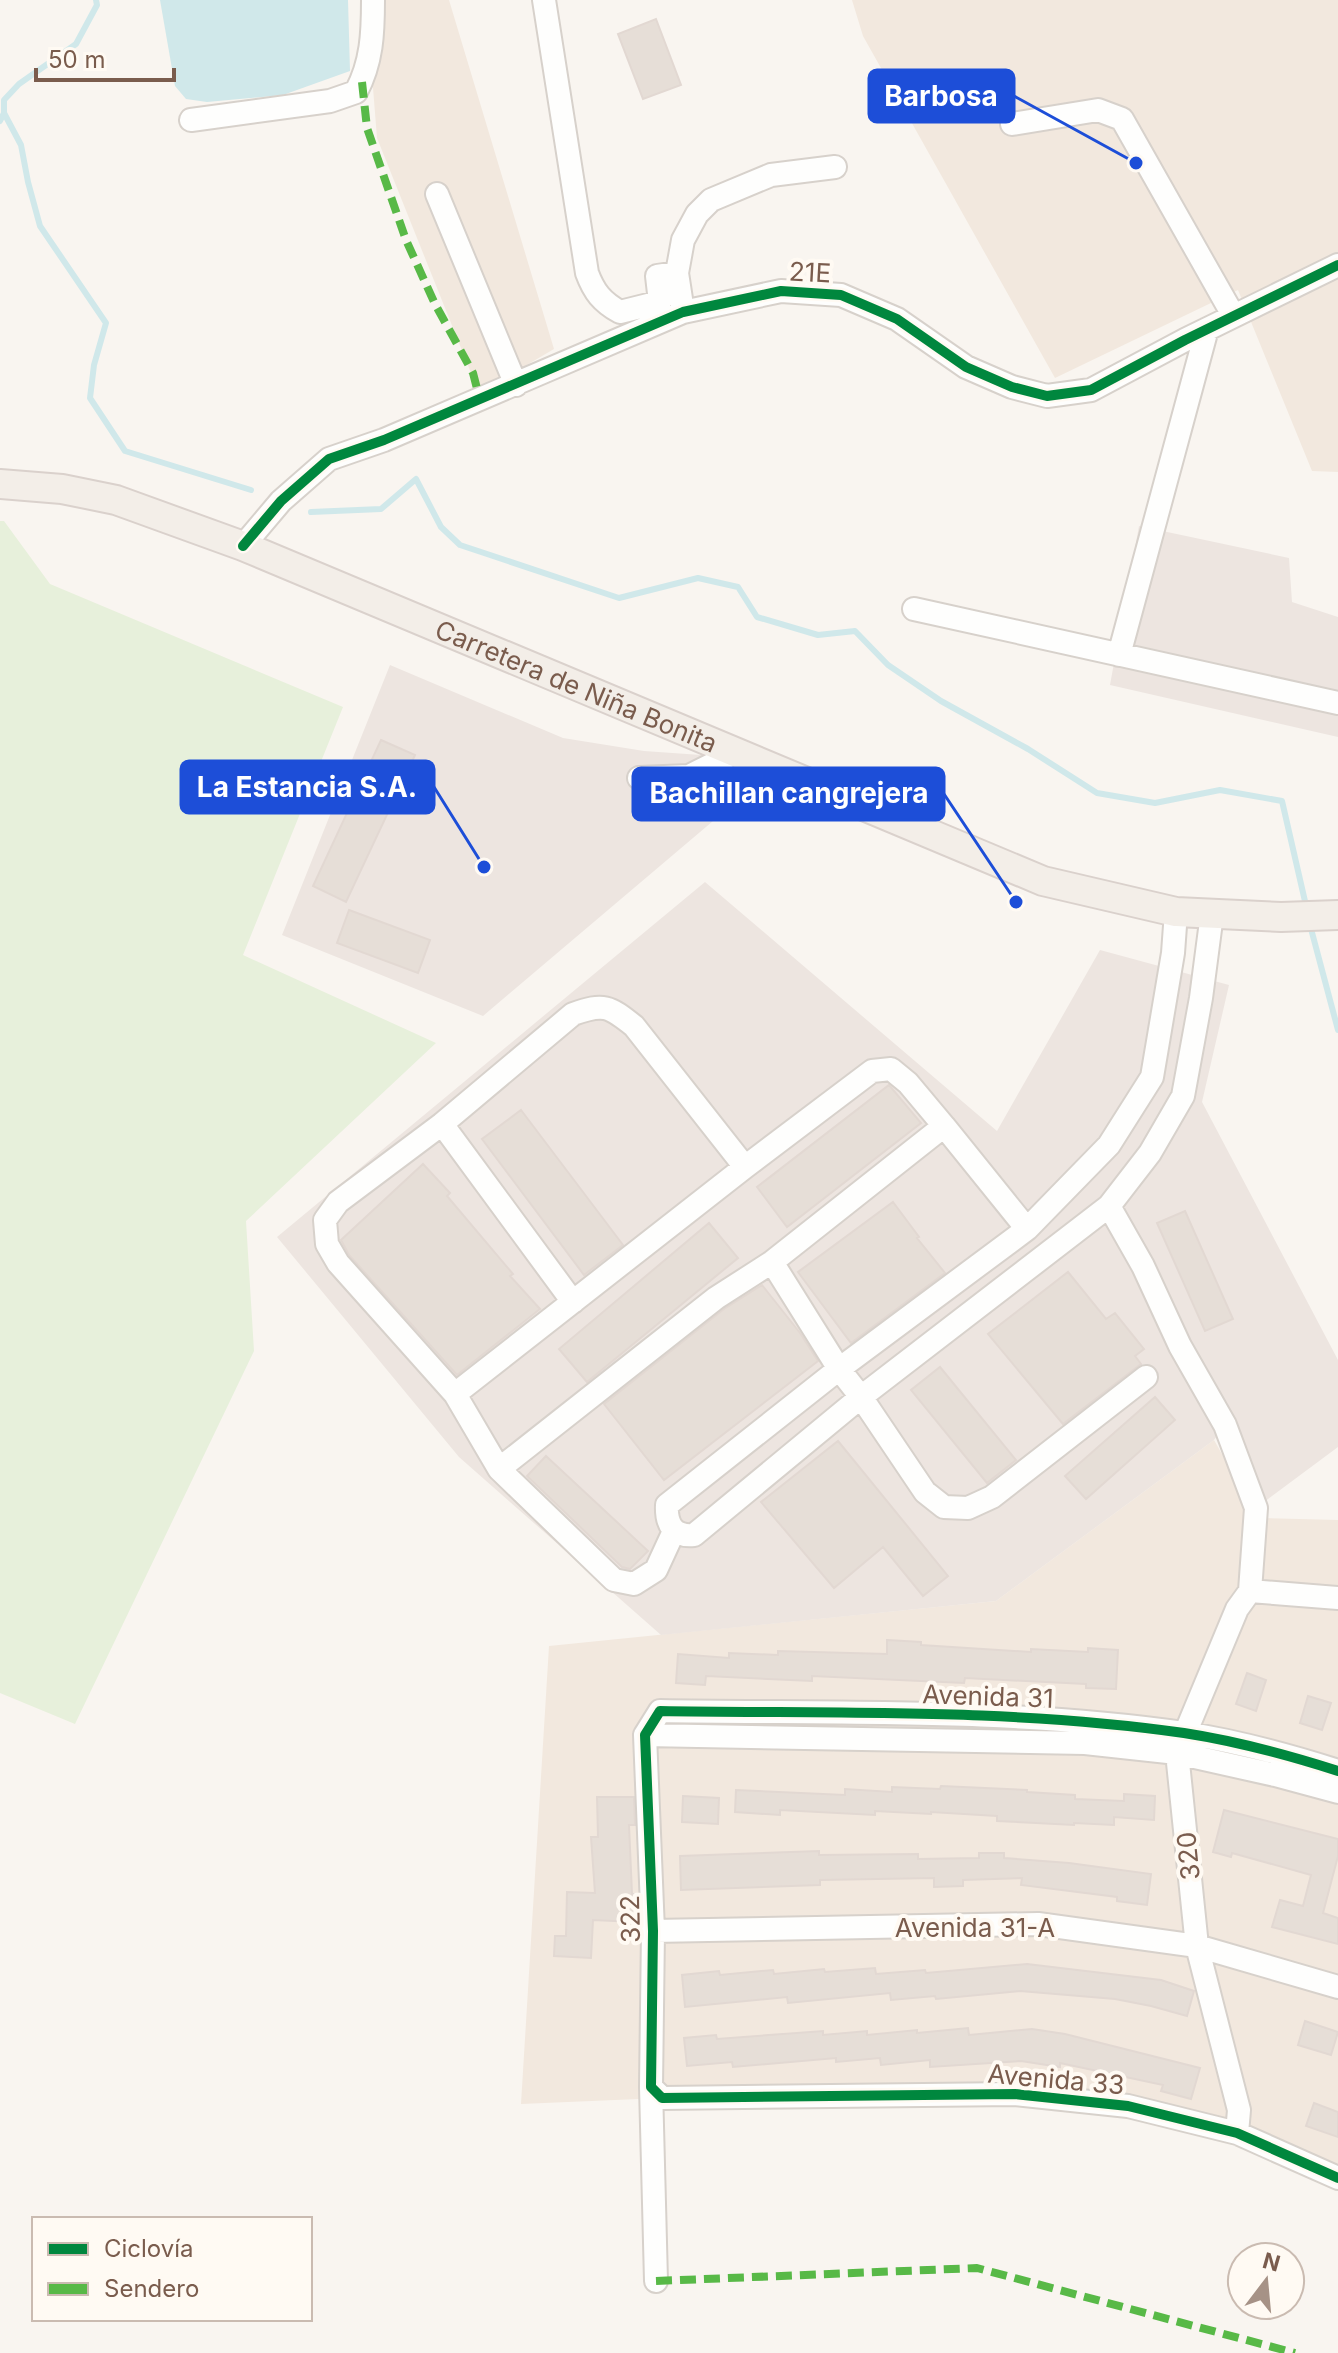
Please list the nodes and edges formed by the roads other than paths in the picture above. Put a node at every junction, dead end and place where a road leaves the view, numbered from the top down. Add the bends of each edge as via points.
1 (373, 0) edge
2 (544, 0) edge
3 (191, 120) dead end
4 (1012, 124) dead end
5 (835, 167) dead end
6 (437, 194) dead end
7 (1338, 265) edge
8 (677, 273) junction
9 (683, 312) junction
10 (1233, 315) junction
11 (1207, 329) junction
12 (516, 385) junction
13 (0, 484) edge
14 (243, 546) junction
15 (914, 609) dead end
16 (1119, 655) junction
17 (1338, 703) edge
18 (737, 752) junction
19 (639, 778) dead end
20 (1176, 912) junction
21 (1212, 914) junction
22 (1318, 916) edge
23 (442, 1124) junction
24 (944, 1126) junction
25 (745, 1167) junction
26 (1109, 1206) junction
27 (1027, 1229) junction
28 (772, 1262) junction
29 (573, 1302) junction
30 (839, 1369) junction
31 (1146, 1377) dead end
32 (455, 1394) junction
33 (861, 1397) junction
34 (499, 1469) junction
35 (674, 1531) junction
36 (1250, 1591) junction
37 (1338, 1598) edge
38 (645, 1735) joint
39 (1181, 1743) junction
40 (1338, 1771) edge
41 (1338, 1792) edge
42 (653, 1931) junction
43 (1197, 1946) junction
44 (1338, 1987) edge
45 (657, 2093) junction
46 (1237, 2133) junction
47 (1338, 2178) edge
48 (656, 2281) dead end

1 - 3 street via 373,36 356,92 330,101
2 - 8 street via 587,273 595,293 620,312 660,302 657,276
4 - 10 street via 1098,110 1122,119
5 - 8 street via 771,175 711,200 683,240
6 - 12 street
7 - 10 street, 21E
8 - 9 street
9 - 11 street, 21E via 781,291 841,295 897,319 966,367 1047,396 1091,390
9 - 12 street, 21E
10 - 11 street, 21E
11 - 16 street
12 - 14 street, 21E via 329,459 281,501
13 - 14 main road, Carretera de Niña Bonita via 116,500
14 - 18 main road, Carretera de Niña Bonita
15 - 16 street
16 - 17 street
18 - 19 street via 689,776
18 - 20 main road, Carretera de Niña Bonita via 1043,881
20 - 21 main road, Carretera de Niña Bonita
20 - 27 street via 1152,1077 1109,1145
21 - 22 main road, Carretera de Niña Bonita
21 - 26 street via 1183,1096 1150,1153
23 - 25 street via 573,1014 593,1007 613,1009 634,1026
23 - 29 street
23 - 32 street via 338,1202 325,1220 327,1244 338,1263
24 - 25 street via 891,1069 872,1071
24 - 27 street
24 - 28 street
25 - 29 street
26 - 33 street
26 - 36 street via 1225,1425 1256,1508
27 - 30 street
28 - 30 street
28 - 34 street via 716,1298
29 - 32 street
30 - 33 street
30 - 35 street via 667,1505
31 - 33 street via 992,1497 968,1508 944,1507 925,1492
32 - 34 street
33 - 35 street via 694,1535
34 - 35 street via 614,1580 634,1584 656,1570
36 - 37 street
36 - 39 street, 320 via 1237,1609
38 - 39 street, Avenida 31
38 - 42 street, 322
39 - 40 street, Avenida 31 via 1280,1753
39 - 41 street, Avenida 31
39 - 43 street, 320
42 - 43 street, Avenida 31-A via 1038,1924
42 - 45 street, 322
43 - 44 street, Avenida 31-A
43 - 46 street, 320 via 1239,2110
45 - 46 street, Avenida 33 via 1015,2094 1128,2106
45 - 48 street, 322
46 - 47 street, Avenida 33

